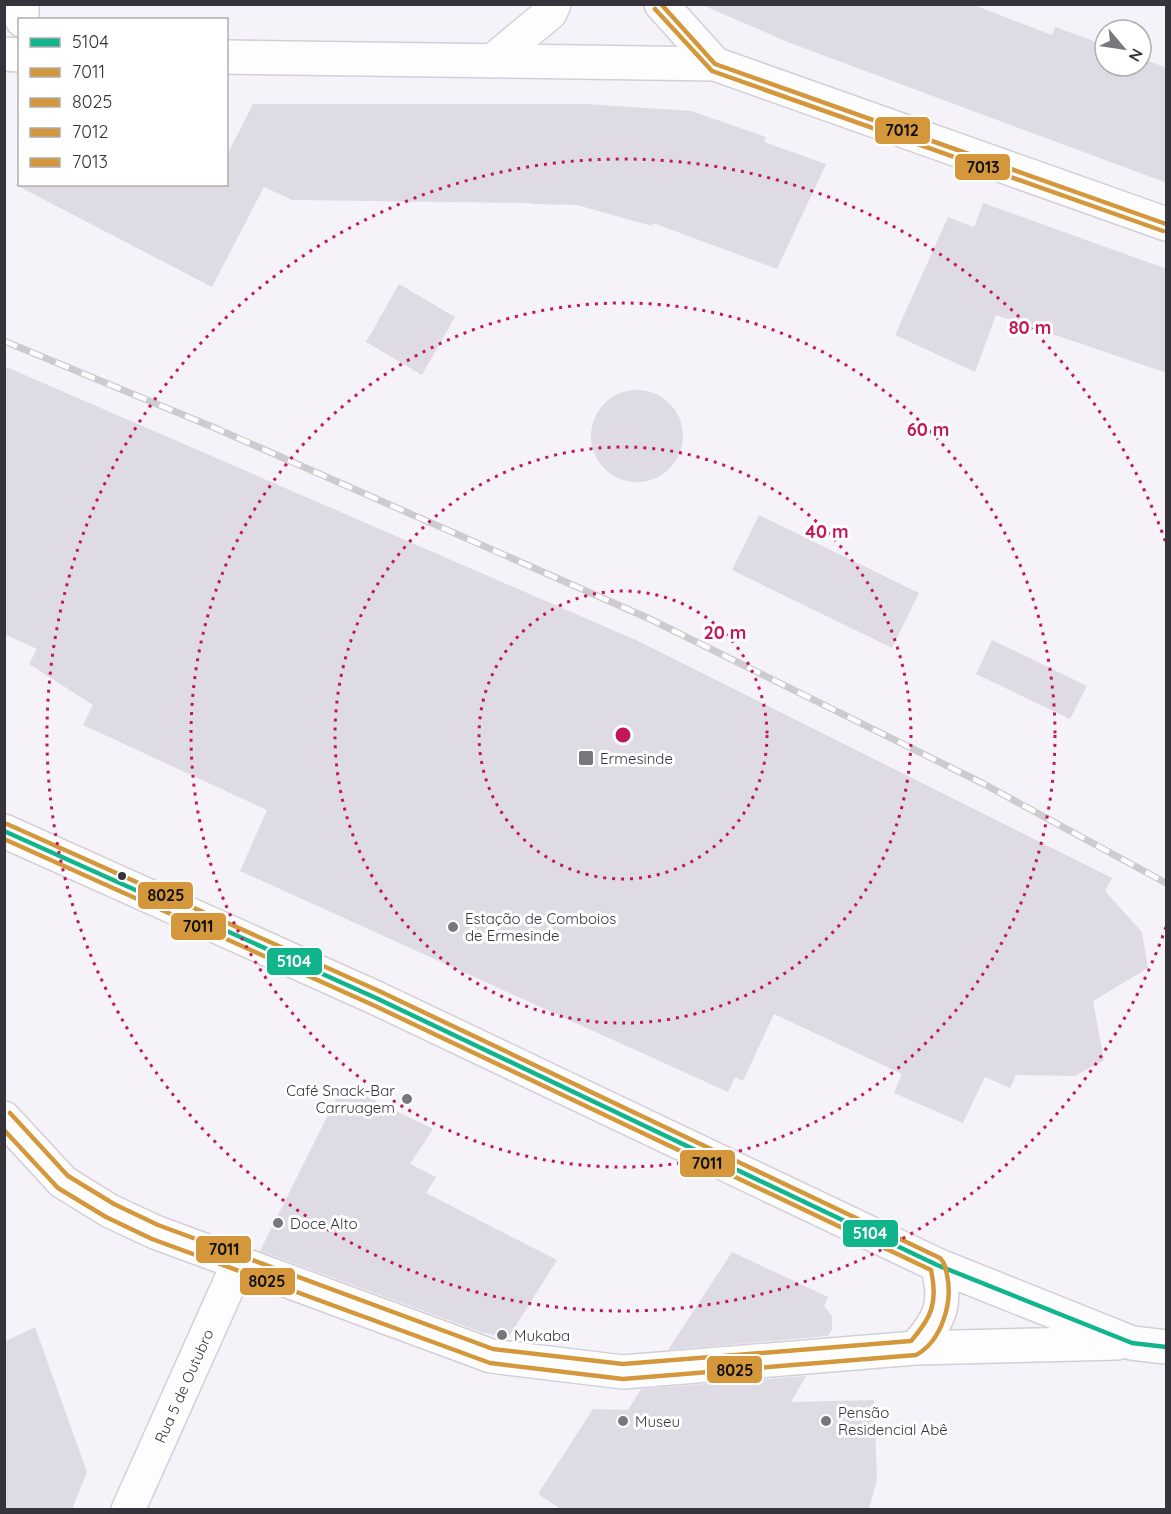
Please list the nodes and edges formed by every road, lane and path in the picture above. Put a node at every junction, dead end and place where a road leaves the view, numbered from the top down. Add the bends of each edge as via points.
1 (554, 4) edge
2 (661, 4) edge
3 (228, 57) edge
4 (492, 61) junction
5 (715, 64) junction
6 (1167, 224) edge
7 (4, 831) edge
8 (4, 1118) edge
9 (239, 1262) junction
10 (937, 1265) junction
11 (1132, 1343) junction
12 (915, 1347) junction
13 (1167, 1347) edge
14 (128, 1509) edge

1 - 4 main road via 550,14
2 - 5 main road
3 - 4 main road
4 - 5 main road
5 - 6 main road
7 - 10 main road via 376,998
8 - 9 main road via 63,1182 82,1194 155,1232
9 - 12 main road via 491,1356 623,1372
9 - 14 main road, Rua 5 de Outubro
10 - 11 main road
10 - 12 main road via 943,1287 941,1308 931,1330
11 - 12 main road
11 - 13 main road

